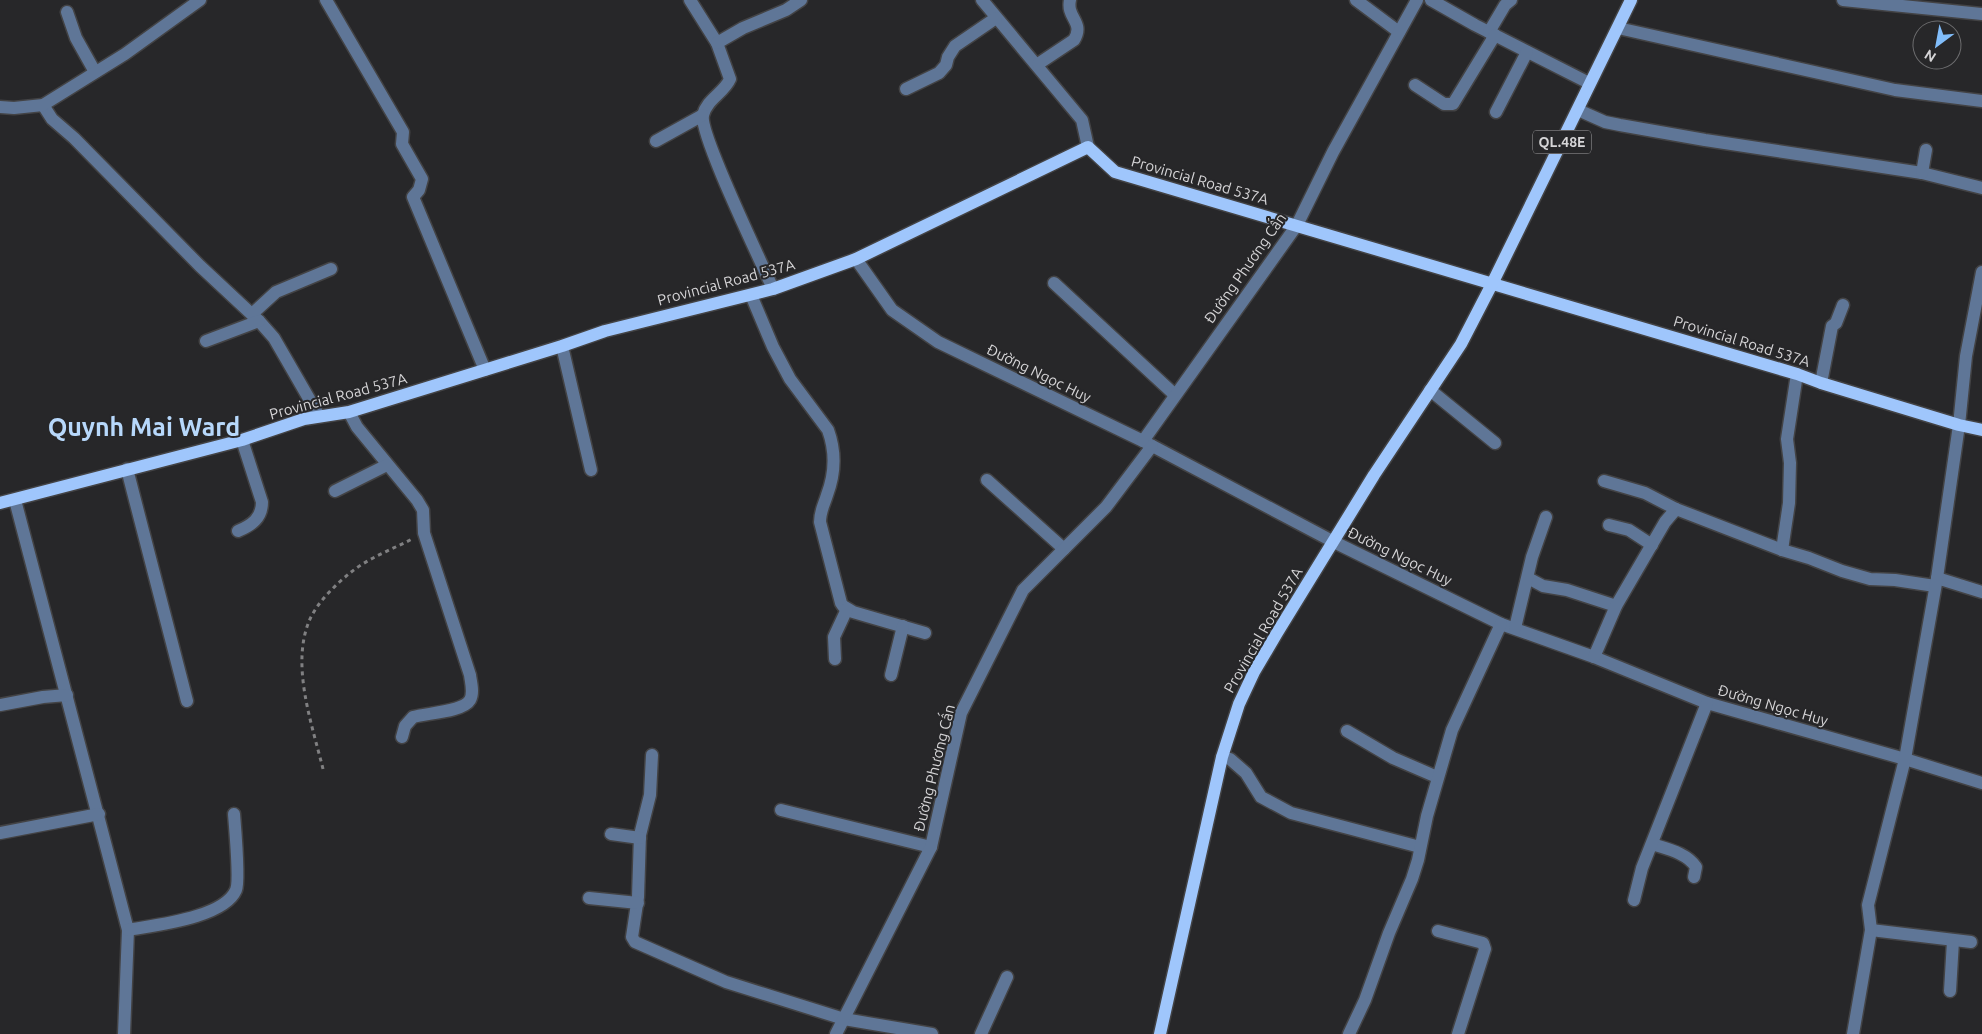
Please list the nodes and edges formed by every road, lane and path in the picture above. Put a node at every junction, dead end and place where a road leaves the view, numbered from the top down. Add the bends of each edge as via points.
1 (200, 0) edge
2 (326, 0) edge
3 (690, 0) edge
4 (801, 0) edge
5 (982, 0) edge
6 (1070, 0) edge
7 (1356, 0) edge
8 (1417, 0) edge
9 (1431, 0) edge
10 (1511, 0) edge
11 (1631, 0) edge
12 (1843, 0) edge
13 (67, 12) dead end
14 (1982, 14) edge
15 (996, 18) junction
16 (1618, 28) junction
17 (1399, 32) junction
18 (1492, 34) junction
19 (717, 42) junction
20 (1527, 52) junction
21 (1038, 64) junction
22 (95, 72) junction
23 (1589, 84) junction
24 (1415, 85) dead end
25 (906, 89) dead end
26 (1982, 101) edge
27 (43, 105) junction
28 (0, 107) edge
29 (1578, 110) junction
30 (1496, 112) dead end
31 (703, 115) junction
32 (656, 141) dead end
33 (1088, 147) junction
34 (1926, 150) dead end
35 (1922, 173) junction
36 (1982, 188) edge
37 (1297, 225) junction
38 (856, 259) junction
39 (331, 269) dead end
40 (1982, 272) edge
41 (1054, 283) dead end
42 (1492, 284) junction
43 (773, 289) junction
44 (752, 295) junction
45 (1843, 305) dead end
46 (256, 318) junction
47 (206, 341) dead end
48 (562, 346) junction
49 (485, 370) junction
50 (1797, 374) junction
51 (1821, 383) junction
52 (1430, 390) junction
53 (1175, 395) junction
54 (349, 412) junction
55 (319, 416) junction
56 (1959, 425) junction
57 (1982, 430) edge
58 (242, 440) junction
59 (1495, 443) dead end
60 (1147, 444) junction
61 (387, 465) junction
62 (126, 469) junction
63 (590, 470) dead end
64 (987, 480) dead end
65 (1604, 481) dead end
66 (335, 491) dead end
67 (15, 500) junction
68 (0, 503) edge
69 (1676, 509) junction
70 (1546, 517) dead end
71 (1609, 525) dead end
72 (238, 530) dead end
73 (424, 533) junction
74 (1334, 542) junction
75 (1652, 545) junction
76 (1064, 549) junction
77 (1782, 550) junction
78 (1528, 578) junction
79 (1936, 582) junction
80 (1982, 592) edge
81 (1616, 606) junction
82 (847, 609) junction
83 (1501, 624) junction
84 (903, 626) junction
85 (1515, 628) junction
86 (924, 633) dead end
87 (1594, 657) junction
88 (835, 659) dead end
89 (892, 675) dead end
90 (67, 695) junction
91 (187, 702) dead end
92 (1707, 703) junction
93 (0, 705) edge
94 (1347, 731) dead end
95 (402, 737) dead end
96 (652, 755) dead end
97 (1222, 757) junction
98 (1905, 759) junction
99 (323, 769) dead end
100 (1437, 777) junction
101 (1982, 782) edge
102 (781, 810) dead end
103 (99, 814) junction
104 (234, 814) dead end
105 (0, 833) edge
106 (612, 834) dead end
107 (640, 838) junction
108 (1652, 844) junction
109 (931, 847) junction
110 (1420, 847) junction
111 (1694, 877) dead end
112 (589, 898) dead end
113 (1634, 900) dead end
114 (638, 903) junction
115 (128, 930) junction
116 (1871, 930) junction
117 (1438, 931) dead end
118 (1953, 941) junction
119 (1971, 942) dead end
120 (1007, 977) dead end
121 (1950, 991) dead end
122 (844, 1020) junction
123 (124, 1034) edge
124 (836, 1034) edge
125 (932, 1034) edge
126 (981, 1034) edge
127 (1160, 1034) edge
128 (1349, 1034) edge
129 (1458, 1034) edge
130 (1853, 1034) edge

1 - 22 street
2 - 49 street via 403,132 402,144 422,179 413,197
3 - 19 street
4 - 19 street
5 - 15 street
6 - 21 street via 1069,10 1077,23 1078,34
7 - 17 street
8 - 17 street, Đường Phương Cấn
9 - 18 street
10 - 18 street via 1505,5
11 - 16 main road, QL.48E
12 - 14 street
13 - 22 street via 76,38
15 - 21 street
15 - 25 street via 955,46 939,73
16 - 23 main road, QL.48E
16 - 26 street via 1895,90
17 - 37 street, Đường Phương Cấn via 1332,152
18 - 20 street
18 - 24 street via 1453,104 1444,104
19 - 31 street via 730,79 708,104
20 - 23 street
20 - 30 street
21 - 33 street via 1082,120
22 - 27 street
23 - 29 main road, QL.48E
27 - 28 street
27 - 46 street via 52,118
29 - 35 street via 1605,122 1628,127
29 - 42 main road, QL.48E
31 - 32 street
31 - 43 street via 703,124 720,168
33 - 37 main road, Provincial Road 537A via 1115,172
33 - 38 main road, Provincial Road 537A
34 - 35 street
35 - 36 street
37 - 42 main road, Provincial Road 537A
37 - 53 street, Đường Phương Cấn
38 - 43 main road, Provincial Road 537A
38 - 60 street, Đường Ngọc Huy via 892,310 938,342
39 - 46 street via 276,292
40 - 56 street via 1966,356
41 - 53 street
42 - 50 main road, Provincial Road 537A
42 - 52 main road, Provincial Road 537A via 1461,344
43 - 44 main road, Provincial Road 537A
44 - 48 main road, Provincial Road 537A via 605,331
44 - 82 street via 790,379 831,438 834,474 821,508 820,522 837,592
45 - 51 street via 1832,326
46 - 47 street
46 - 55 street via 286,356
48 - 49 main road, Provincial Road 537A
48 - 63 street
49 - 54 main road, Provincial Road 537A
50 - 51 main road, Provincial Road 537A
50 - 77 street via 1787,439 1790,503
51 - 56 main road, Provincial Road 537A
52 - 59 street
52 - 74 main road, Provincial Road 537A
53 - 60 street, Đường Phương Cấn
54 - 55 main road, Provincial Road 537A
54 - 61 street via 357,428
55 - 58 main road, Provincial Road 537A
56 - 57 main road, Provincial Road 537A
56 - 79 street
58 - 62 main road, Provincial Road 537A
58 - 72 street via 262,510 250,526
60 - 74 street, Đường Ngọc Huy
60 - 76 street, Đường Phương Cấn via 1106,507
61 - 66 street
61 - 73 street via 410,489 423,510
62 - 67 main road, Provincial Road 537A
62 - 91 street
64 - 76 street
65 - 69 street via 1645,493
67 - 68 main road, Provincial Road 537A
67 - 90 street
69 - 75 street
69 - 77 street
70 - 78 street
71 - 75 street via 1628,530
73 - 95 street via 464,652 472,693 470,700 457,709 412,717
73 - 99 path via 350,573 327,595 311,618 304,643 302,680
74 - 83 street, Đường Ngọc Huy
74 - 97 main road, Provincial Road 537A via 1254,672 1239,704
75 - 81 street
76 - 109 street, Đường Phương Cấn via 1023,590 960,713
77 - 79 street via 1870,578
78 - 81 street via 1543,586
78 - 85 street
79 - 80 street
79 - 98 street
81 - 87 street
82 - 84 street
82 - 88 street via 834,637
83 - 85 street, Đường Ngọc Huy
83 - 100 street via 1452,730
84 - 86 street
84 - 89 street
85 - 87 street, Đường Ngọc Huy
87 - 92 street, Đường Ngọc Huy
90 - 93 street
90 - 103 street
92 - 98 street, Đường Ngọc Huy
92 - 108 street
94 - 100 street via 1393,758
96 - 107 street via 650,795
97 - 110 street via 1230,759 1246,773 1261,797 1291,813
97 - 127 main road, Provincial Road 537A
98 - 101 street, Đường Ngọc Huy
98 - 116 street via 1868,905
100 - 110 street
102 - 109 street
103 - 105 street
103 - 115 street
104 - 115 street via 237,877 236,890 228,900 203,915
106 - 107 street
107 - 114 street
108 - 111 street via 1686,857 1696,867
108 - 113 street
109 - 122 street, Đường Phương Cấn
110 - 128 street via 1412,879
112 - 114 street
114 - 122 street via 632,937 635,942 726,982
115 - 123 street
116 - 118 street
116 - 130 street
117 - 129 street via 1483,943 1486,949
118 - 119 street
118 - 121 street
120 - 126 street
122 - 124 street, Đường Phương Cấn
122 - 125 street

